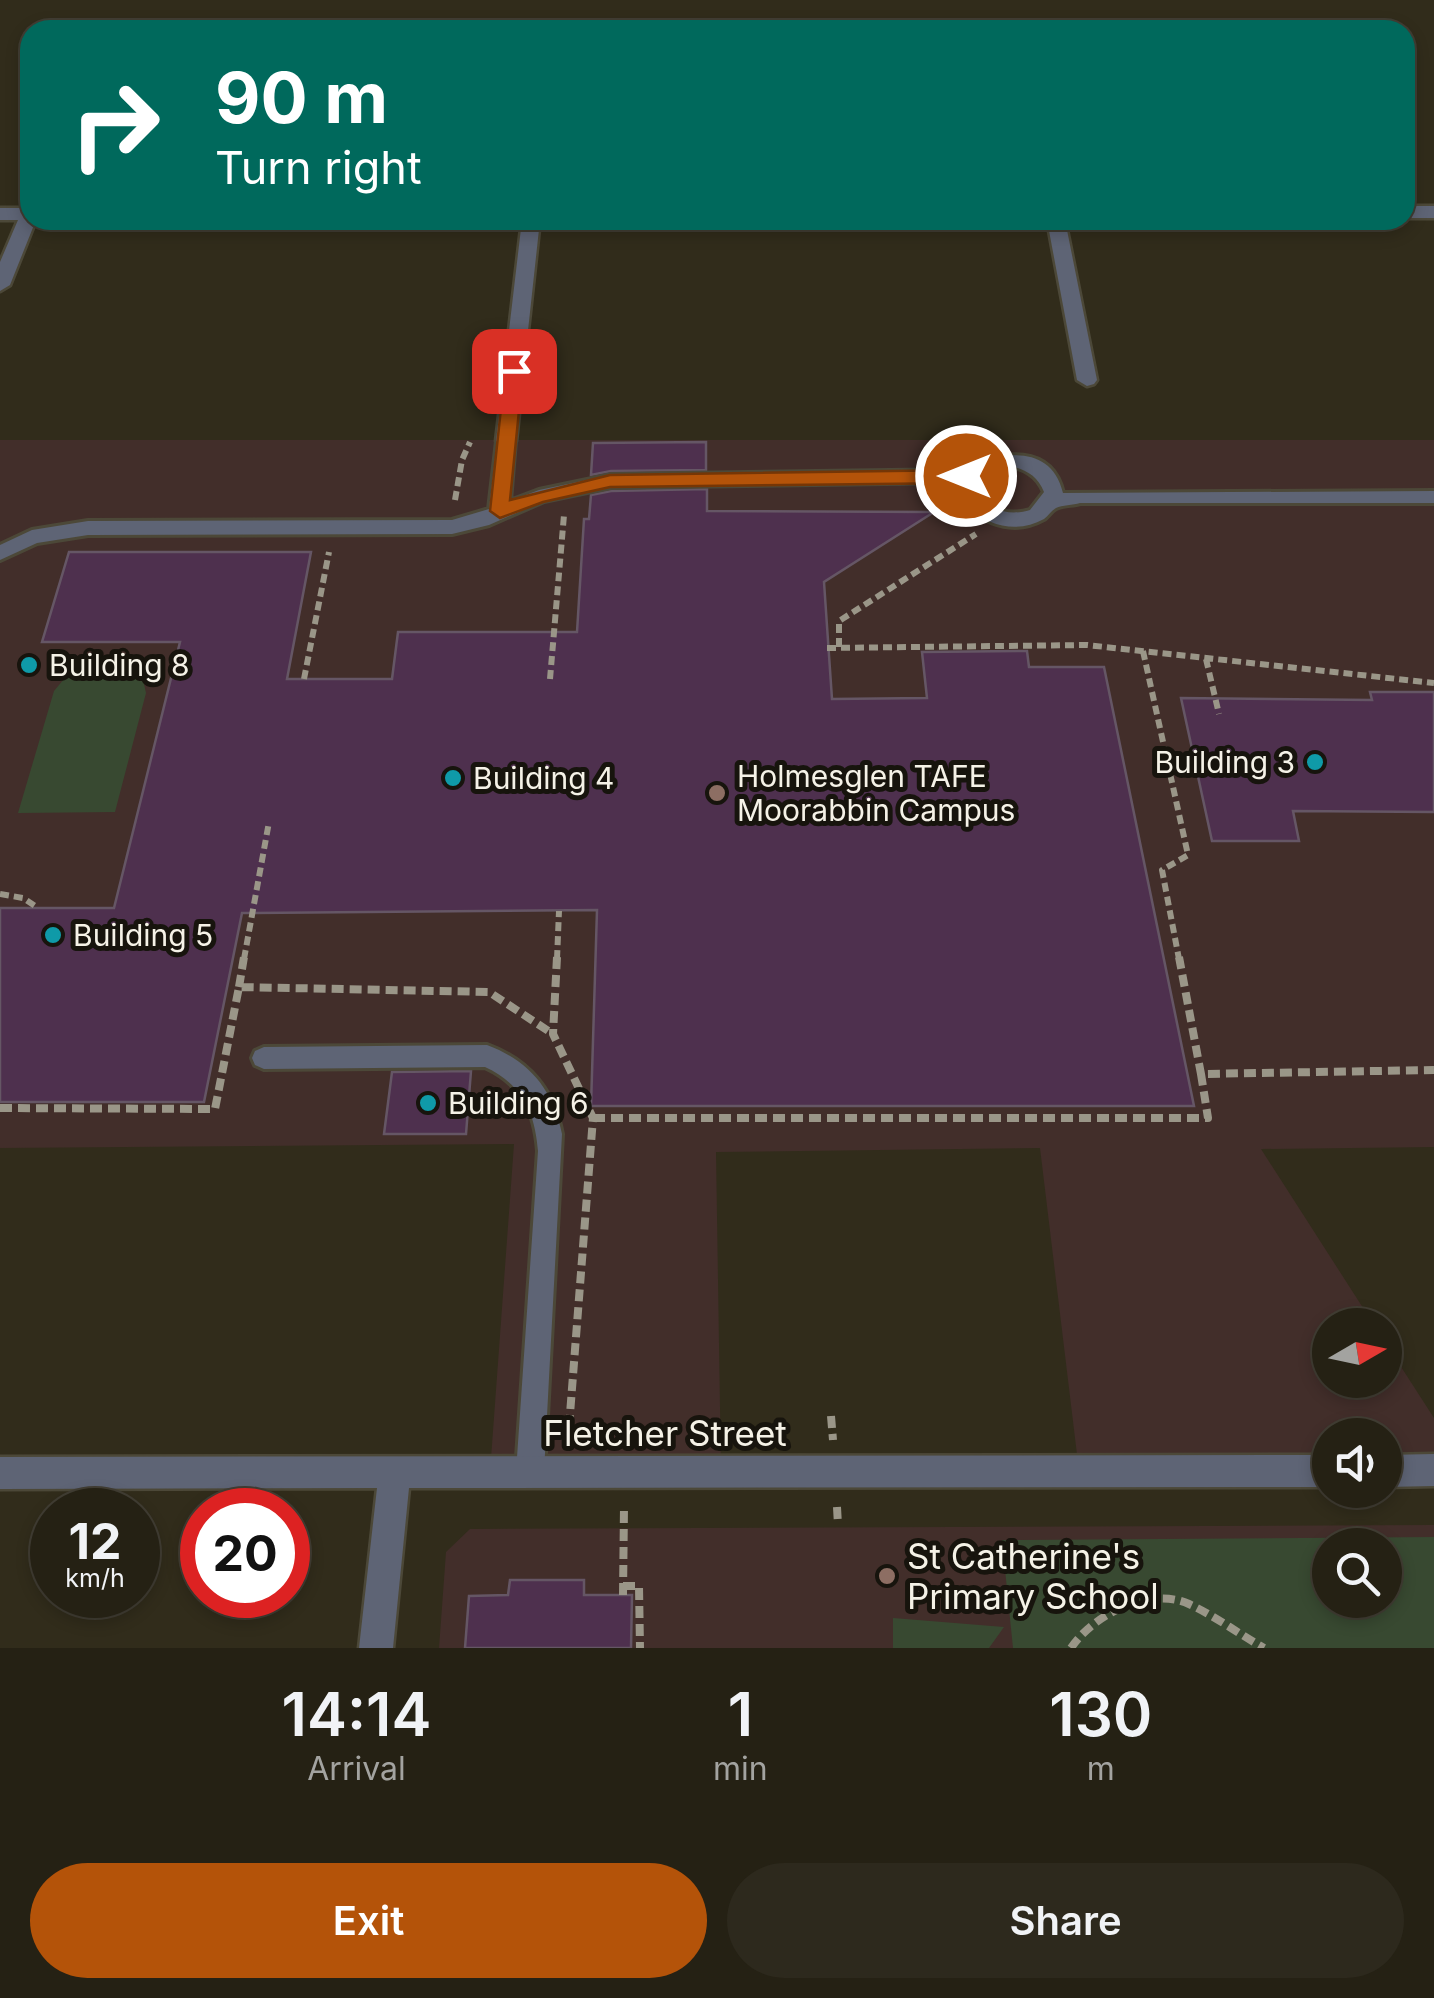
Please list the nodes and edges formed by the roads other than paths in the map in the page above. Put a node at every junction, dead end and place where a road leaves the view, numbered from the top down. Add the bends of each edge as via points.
1 (22, 230) edge
2 (530, 230) edge
3 (1058, 230) edge
4 (0, 285) edge
5 (1087, 380) dead end
6 (506, 442) joint
7 (966, 476) junction
8 (1434, 497) edge
9 (1051, 502) junction
10 (500, 511) junction
11 (0, 554) edge
12 (264, 1058) dead end
13 (1434, 1470) edge
14 (1312, 1471) edge
15 (1402, 1471) edge
16 (395, 1472) junction
17 (543, 1472) junction
18 (0, 1473) edge
19 (376, 1648) edge

1 - 4 street
2 - 6 street
3 - 5 street
6 - 10 lane
7 - 9 lane via 992,460 1017,460 1043,472 1051,482
7 - 9 lane via 966,497 986,514 1017,519
7 - 10 lane via 610,481
8 - 9 lane
10 - 11 lane via 452,527 59,530
12 - 17 lane via 487,1056 507,1064 542,1099 551,1151
13 - 15 street
14 - 17 street, Fletcher Street
16 - 17 street, Fletcher Street
16 - 18 street, Fletcher Street
16 - 19 street

